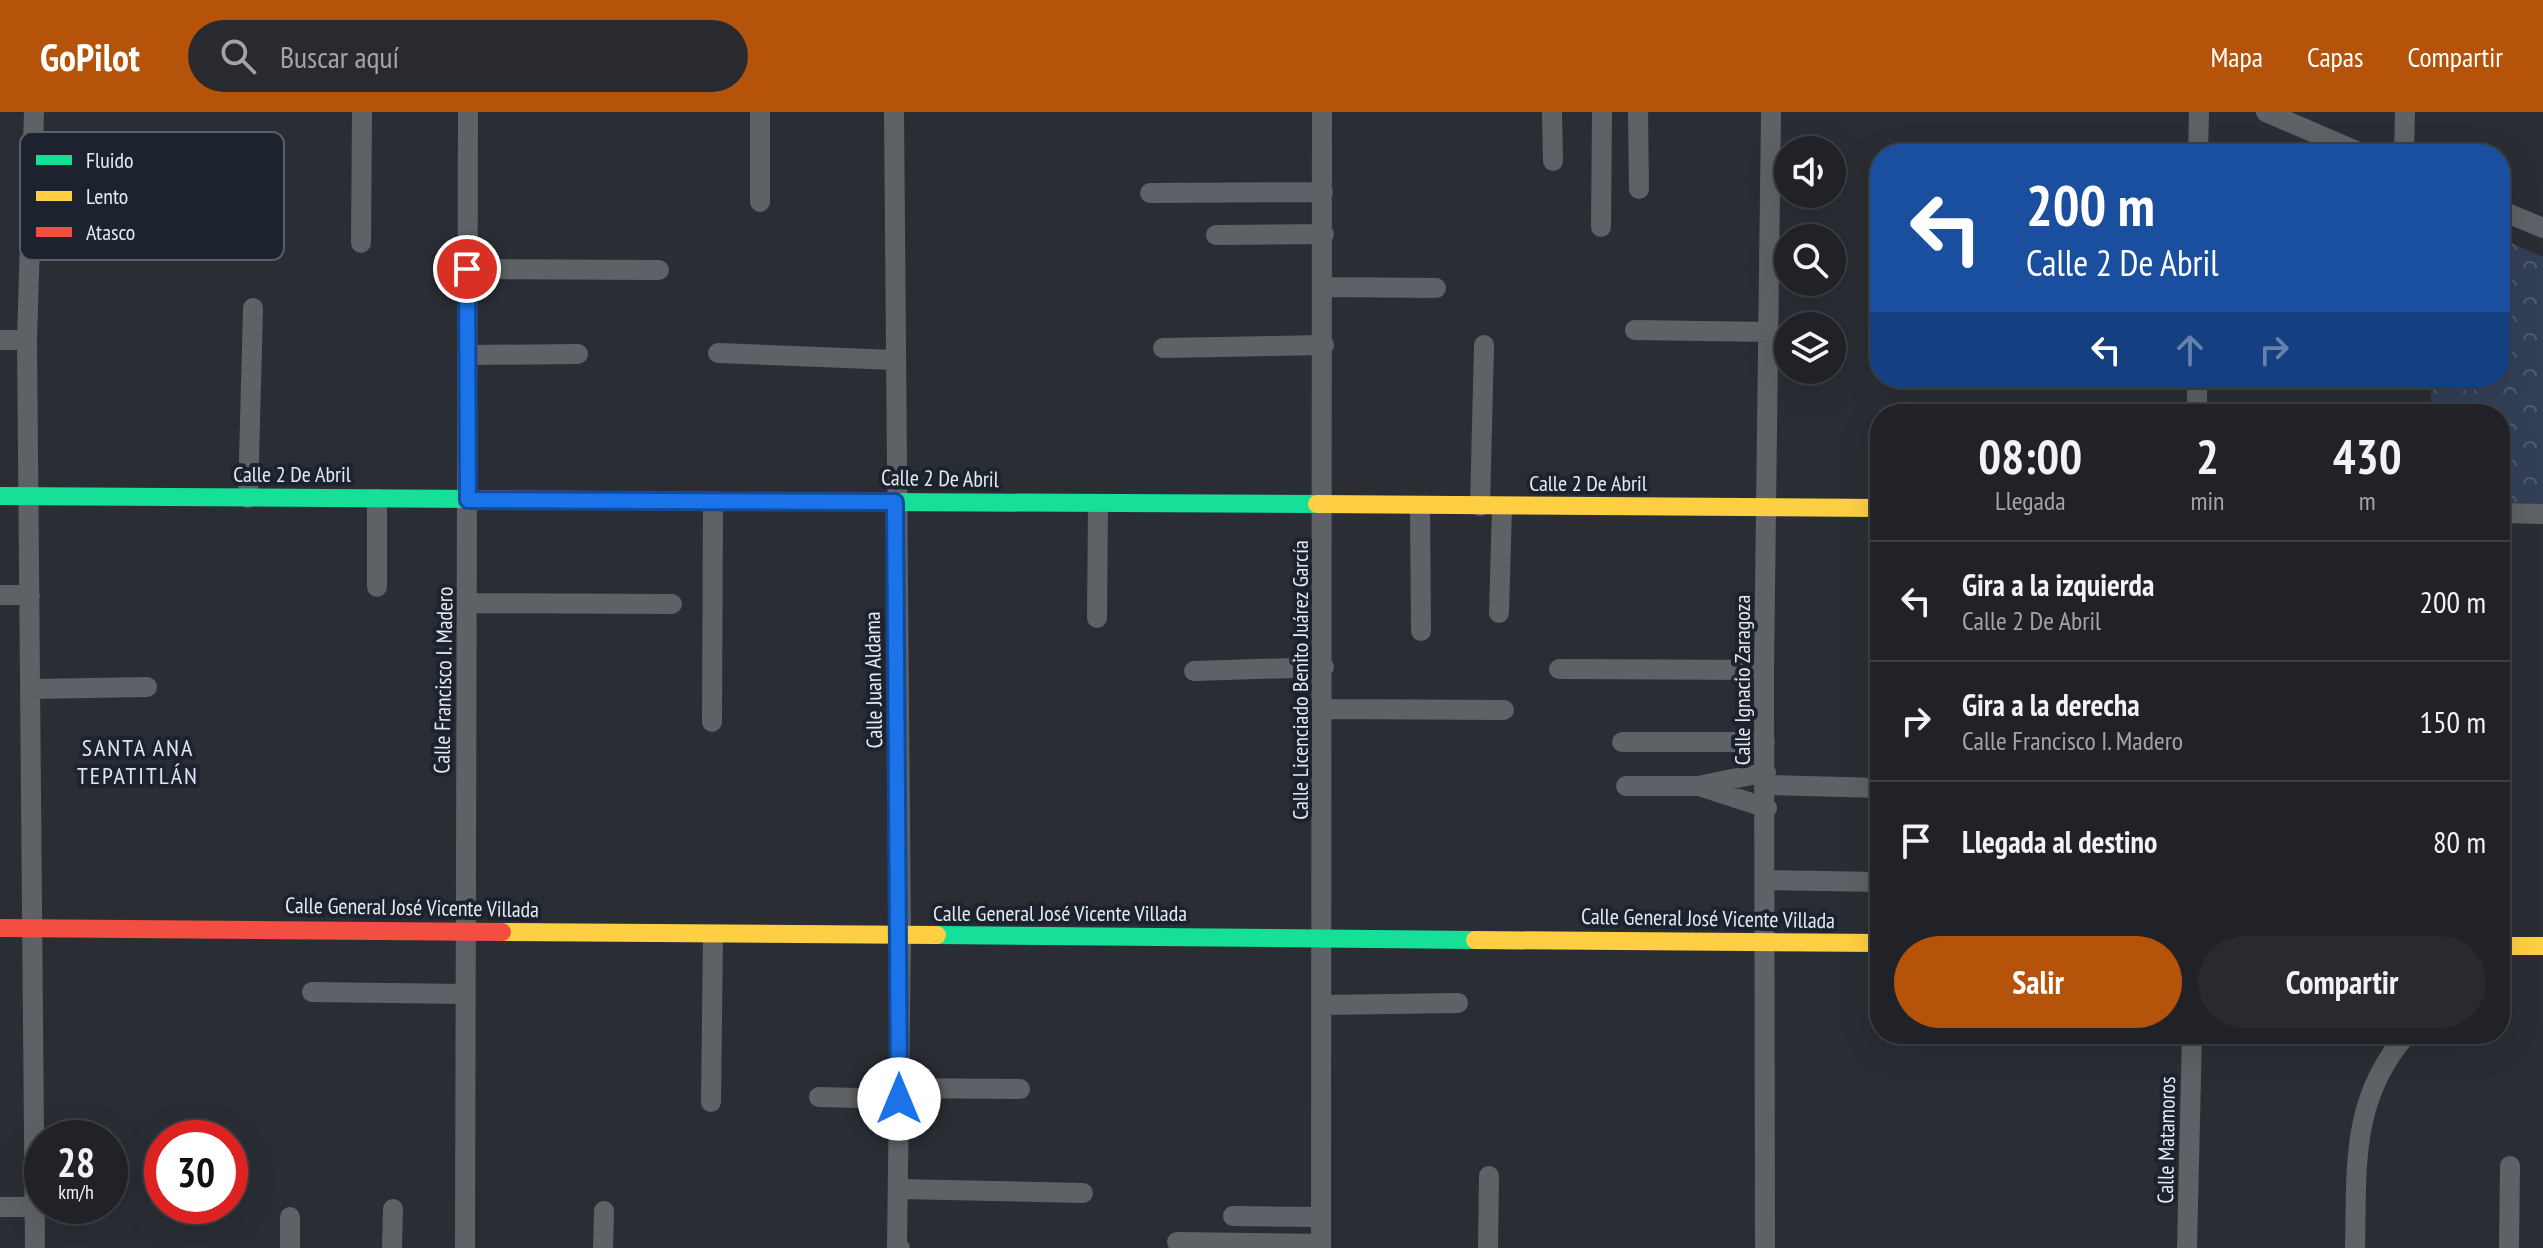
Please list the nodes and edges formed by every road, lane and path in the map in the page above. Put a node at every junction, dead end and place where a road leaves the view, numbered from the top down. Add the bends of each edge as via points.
1 (34, 112) edge
2 (362, 112) edge
3 (468, 112) edge
4 (760, 112) edge
5 (894, 112) edge
6 (1322, 112) edge
7 (1552, 112) edge
8 (1602, 112) edge
9 (1638, 112) edge
10 (1771, 112) edge
11 (2199, 112) edge
12 (2266, 112) edge
13 (2405, 112) edge
14 (33, 132) edge
15 (2198, 144) edge
16 (2340, 144) edge
17 (2404, 144) edge
18 (1553, 161) dead end
19 (1639, 189) dead end
20 (1323, 192) junction
21 (1150, 193) dead end
22 (760, 202) dead end
23 (2510, 214) edge
24 (1601, 227) dead end
25 (2543, 228) edge
26 (1324, 234) junction
27 (1216, 235) dead end
28 (361, 243) dead end
29 (29, 260) edge
30 (467, 269) junction
31 (659, 270) dead end
32 (1325, 287) junction
33 (1436, 288) dead end
34 (253, 308) dead end
35 (1635, 330) dead end
36 (1770, 332) junction
37 (0, 340) edge
38 (27, 340) junction
39 (1324, 345) junction
40 (1484, 345) dead end
41 (1163, 348) dead end
42 (718, 353) dead end
43 (578, 354) dead end
44 (468, 355) junction
45 (895, 360) junction
46 (0, 496) edge
47 (29, 496) junction
48 (248, 498) junction
49 (377, 499) junction
50 (468, 500) junction
51 (713, 501) junction
52 (895, 502) junction
53 (1098, 504) junction
54 (1324, 506) junction
55 (1420, 506) junction
56 (1480, 506) junction
57 (1502, 507) junction
58 (1768, 508) junction
59 (1870, 508) edge
60 (2510, 513) edge
61 (2543, 514) edge
62 (377, 587) dead end
63 (0, 595) edge
64 (30, 595) junction
65 (468, 603) junction
66 (672, 604) dead end
67 (1499, 613) dead end
68 (1097, 618) dead end
69 (1421, 631) dead end
70 (1324, 667) junction
71 (1559, 669) dead end
72 (1764, 670) junction
73 (1194, 671) dead end
74 (147, 687) dead end
75 (31, 689) junction
76 (1324, 709) junction
77 (1504, 710) dead end
78 (712, 722) dead end
79 (1622, 742) dead end
80 (1765, 742) junction
81 (1766, 778) junction
82 (1626, 786) dead end
83 (1698, 786) junction
84 (1870, 787) edge
85 (1767, 808) junction
86 (1767, 880) junction
87 (1870, 882) edge
88 (33, 927) junction
89 (0, 928) edge
90 (464, 931) junction
91 (713, 935) junction
92 (1323, 936) junction
93 (901, 938) junction
94 (1870, 943) edge
95 (1767, 944) junction
96 (2510, 946) edge
97 (2543, 946) edge
98 (312, 992) dead end
99 (465, 994) junction
100 (1458, 1003) dead end
101 (1322, 1005) junction
102 (2192, 1044) edge
103 (2398, 1044) edge
104 (1020, 1089) dead end
105 (899, 1093) junction
106 (819, 1097) dead end
107 (711, 1102) dead end
108 (34, 1120) edge
109 (2510, 1166) dead end
110 (1489, 1176) dead end
111 (898, 1189) junction
112 (1083, 1193) dead end
113 (0, 1207) edge
114 (24, 1207) edge
115 (393, 1209) dead end
116 (604, 1211) dead end
117 (1233, 1216) dead end
118 (290, 1217) dead end
119 (1321, 1217) junction
120 (35, 1224) edge
121 (1177, 1242) dead end
122 (1321, 1246) edge
123 (35, 1248) edge
124 (290, 1248) edge
125 (392, 1248) edge
126 (465, 1248) edge
127 (603, 1248) edge
128 (898, 1248) edge
129 (1488, 1248) edge
130 (1765, 1248) edge
131 (2187, 1248) edge
132 (2355, 1248) edge
133 (2509, 1248) edge

1 - 14 street
2 - 28 street
3 - 30 street, Calle Francisco I. Madero
4 - 22 street
5 - 45 street, Calle Juan Aldama
6 - 20 street, Calle Licenciado Benito Juárez García
7 - 18 street
8 - 24 street
9 - 19 street
10 - 36 street, Calle Ignacio Zaragoza
11 - 15 street
12 - 16 street
13 - 17 street
20 - 21 street
20 - 26 street, Calle Licenciado Benito Juárez García
23 - 25 street
26 - 27 street
26 - 32 street, Calle Licenciado Benito Juárez García
29 - 38 street
30 - 31 street
30 - 44 street, Calle Francisco I. Madero
32 - 33 street
32 - 39 street, Calle Licenciado Benito Juárez García
34 - 48 street
35 - 36 street
36 - 58 street, Calle Ignacio Zaragoza
37 - 38 street
38 - 47 street
39 - 41 street
39 - 54 street, Calle Licenciado Benito Juárez García
40 - 56 street
42 - 45 street
43 - 44 street
44 - 50 street, Calle Francisco I. Madero
45 - 52 street, Calle Juan Aldama
46 - 47 main road, Calle 2 De Abril
47 - 48 main road, Calle 2 De Abril
47 - 64 street
48 - 49 main road, Calle 2 De Abril
49 - 50 main road, Calle 2 De Abril
49 - 62 street
50 - 51 main road, Calle 2 De Abril
50 - 65 street, Calle Francisco I. Madero
51 - 52 main road, Calle 2 De Abril
51 - 78 street
52 - 53 main road, Calle 2 De Abril
52 - 93 street, Calle Juan Aldama
53 - 54 main road, Calle 2 De Abril
53 - 68 street
54 - 55 main road, Calle 2 De Abril
54 - 70 street, Calle Licenciado Benito Juárez García
55 - 56 main road, Calle 2 De Abril
55 - 69 street
56 - 57 main road, Calle 2 De Abril
57 - 58 main road, Calle 2 De Abril
57 - 67 street
58 - 59 main road, Calle 2 De Abril
58 - 72 street, Calle Ignacio Zaragoza
60 - 61 street
63 - 64 street
64 - 75 street
65 - 66 street
65 - 90 street, Calle Francisco I. Madero
70 - 73 street
70 - 76 street, Calle Licenciado Benito Juárez García
71 - 72 street
72 - 80 street, Calle Ignacio Zaragoza
74 - 75 street
75 - 88 street
76 - 77 street
76 - 92 street, Calle Licenciado Benito Juárez García
79 - 80 street
80 - 81 street, Calle Ignacio Zaragoza
81 - 83 street
81 - 84 street
81 - 85 street, Calle Ignacio Zaragoza
82 - 83 street
83 - 85 street
85 - 86 street, Calle Ignacio Zaragoza
86 - 87 street
86 - 95 street, Calle Ignacio Zaragoza
88 - 89 main road, Calle General José Vicente Villada
88 - 90 main road, Calle General José Vicente Villada
88 - 108 street
90 - 91 main road, Calle General José Vicente Villada
90 - 99 street, Calle Francisco I. Madero
91 - 93 main road, Calle General José Vicente Villada
91 - 107 street
92 - 93 main road, Calle General José Vicente Villada
92 - 95 main road, Calle General José Vicente Villada
92 - 101 street, Calle Licenciado Benito Juárez García
93 - 105 street, Calle Juan Aldama
94 - 95 main road, Calle General José Vicente Villada
95 - 130 street, Calle Ignacio Zaragoza
96 - 97 main road
98 - 99 street
99 - 126 street, Calle Francisco I. Madero
100 - 101 street
101 - 119 street, Calle Licenciado Benito Juárez García
102 - 131 street, Calle Matamoros
103 - 132 street via 2370,1088 2360,1122
104 - 105 street
105 - 106 street
105 - 111 street, Calle Juan Aldama
109 - 133 street
110 - 129 street
111 - 112 street
111 - 128 street, Calle Juan Aldama
113 - 114 street
115 - 125 street
116 - 127 street
117 - 119 street
118 - 124 street
119 - 122 street, Calle Licenciado Benito Juárez García
120 - 123 street
121 - 122 street

